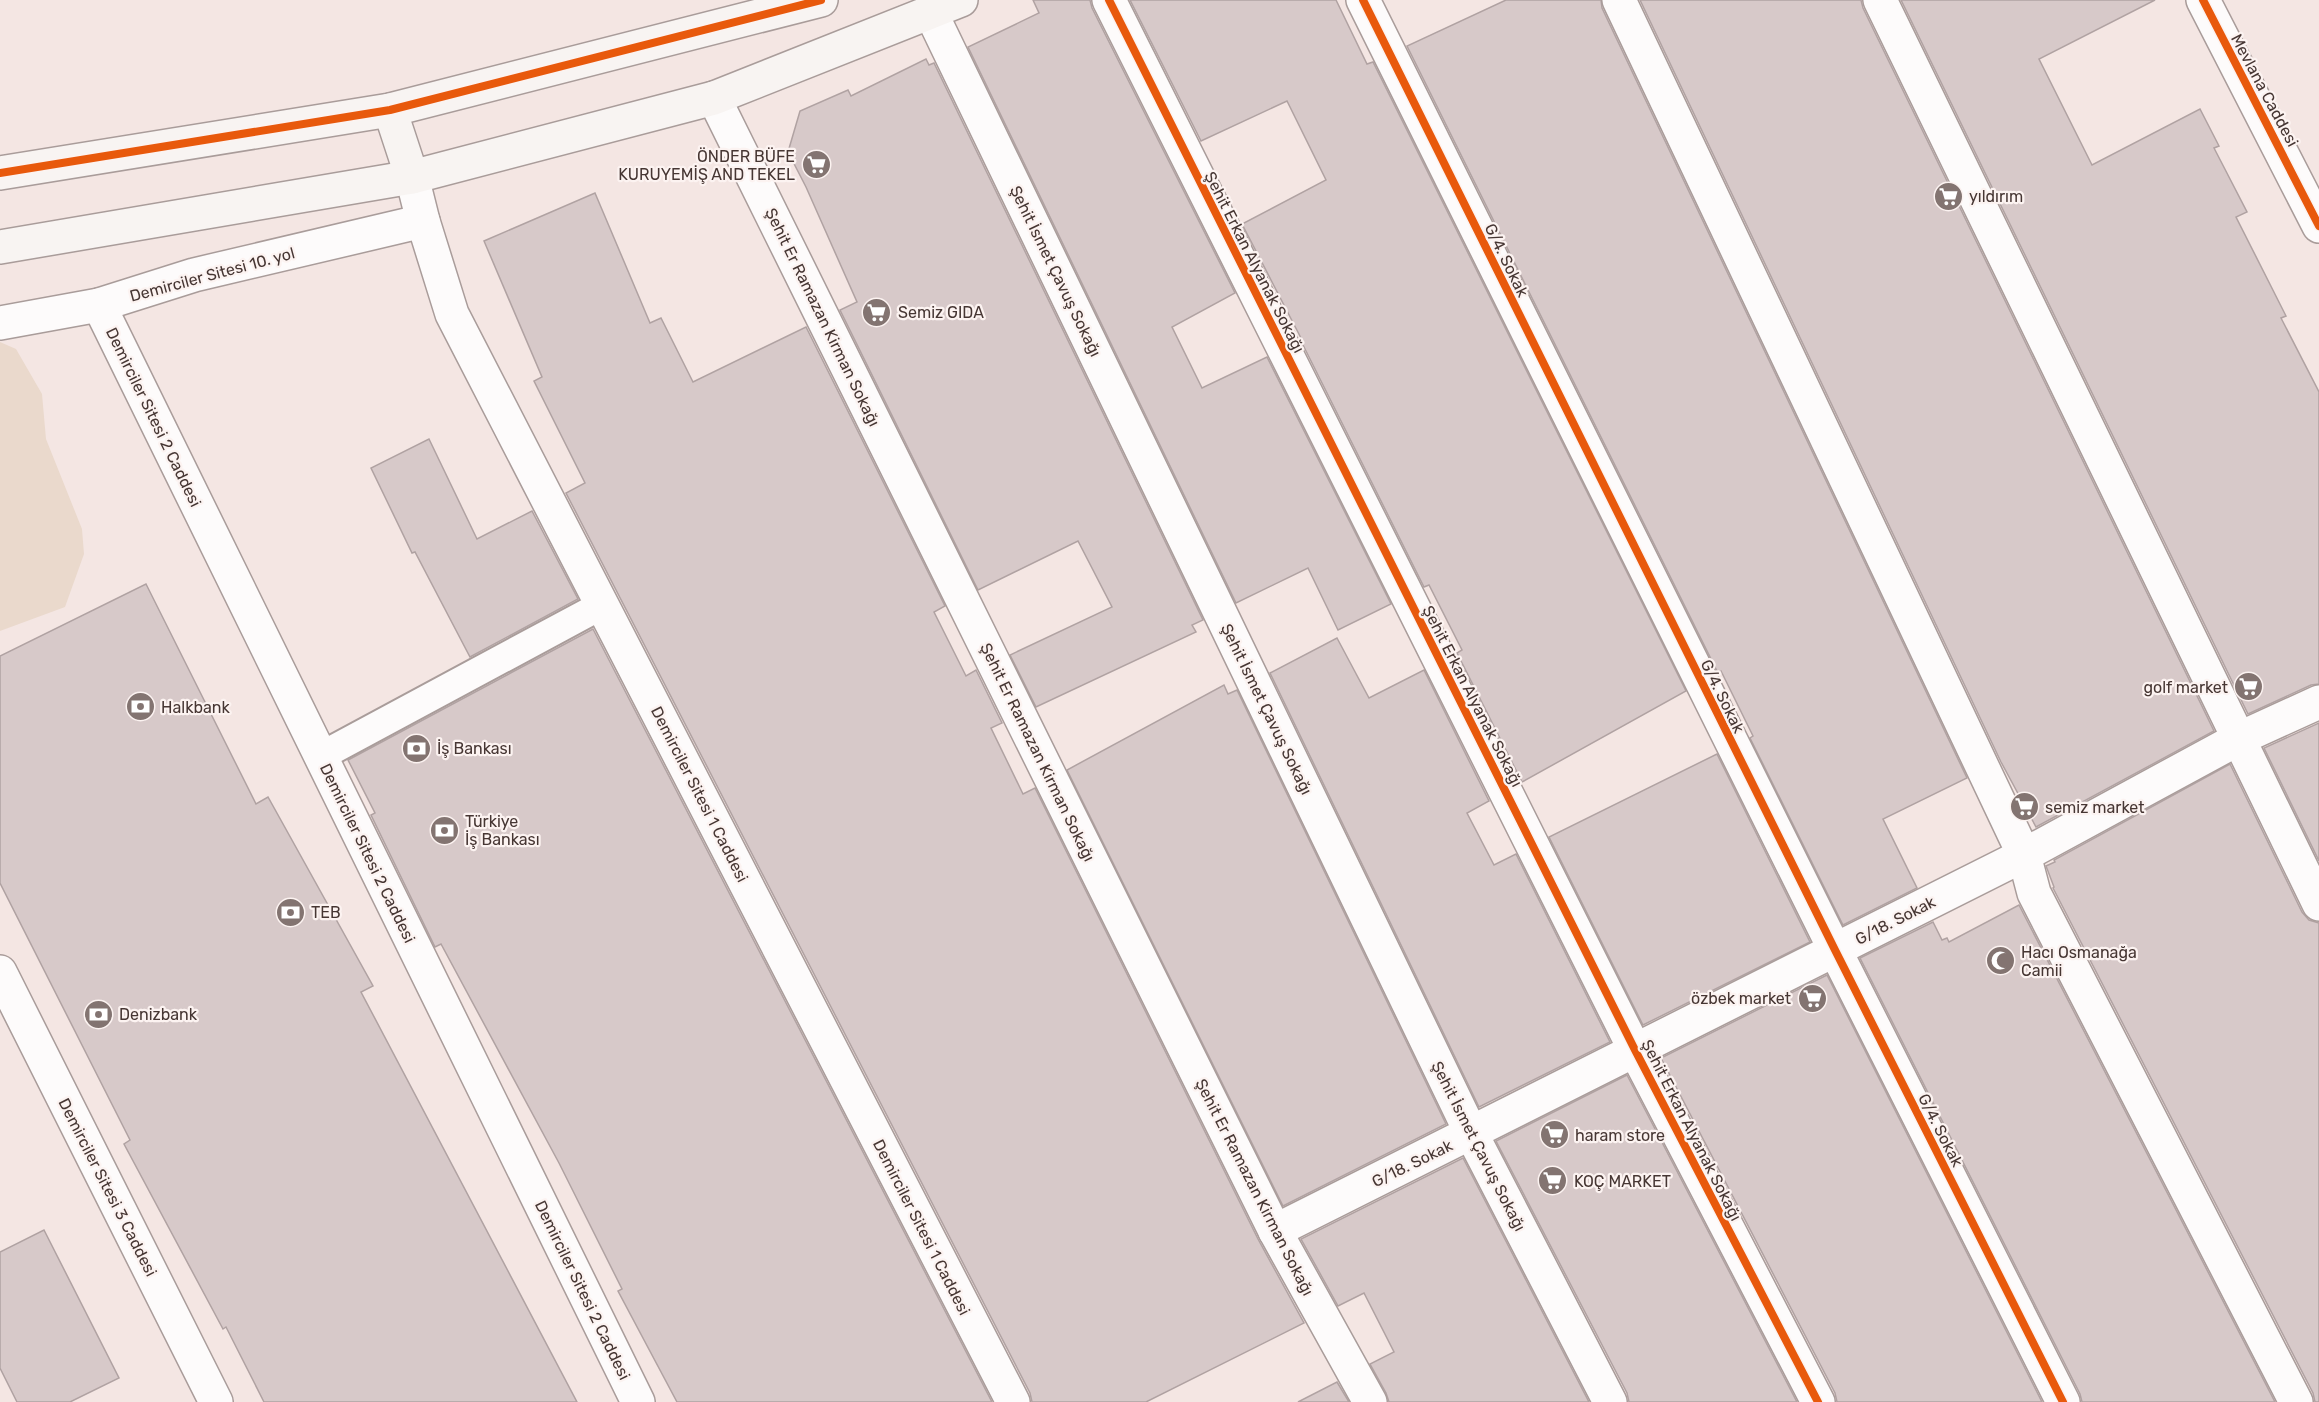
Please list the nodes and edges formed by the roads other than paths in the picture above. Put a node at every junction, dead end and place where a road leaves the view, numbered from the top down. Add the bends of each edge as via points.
1 (821, 0) edge
2 (1109, 0) edge
3 (1363, 0) edge
4 (1619, 0) edge
5 (1880, 0) edge
6 (2203, 0) edge
7 (946, 6) edge
8 (714, 98) junction
9 (390, 110) junction
10 (0, 173) edge
11 (412, 177) junction
12 (423, 221) junction
13 (2319, 226) edge
14 (0, 247) edge
15 (99, 305) junction
16 (0, 323) edge
17 (602, 605) junction
18 (2319, 702) edge
19 (2238, 739) junction
20 (321, 756) junction
21 (2024, 855) junction
22 (2319, 904) edge
23 (1835, 951) junction
24 (0, 972) edge
25 (1635, 1050) junction
26 (1471, 1133) junction
27 (1275, 1231) junction
28 (216, 1402) edge
29 (638, 1402) edge
30 (1013, 1402) edge
31 (1370, 1402) edge
32 (1610, 1402) edge
33 (1818, 1402) edge
34 (2063, 1402) edge
35 (2296, 1402) edge

1 - 9 main road
2 - 25 street, Şehit Erkan Alyanak Sokağı
3 - 23 street, G/4. Sokak
4 - 21 street
5 - 19 street
6 - 13 street, Mevlana Caddesi
7 - 8 main road
7 - 26 street, Şehit İsmet Çavuş Sokağı
8 - 11 main road
8 - 27 street, Şehit Er Ramazan Kirman Sokağı
9 - 10 main road
9 - 11 main road
11 - 12 street, Demirciler Sitesi 1 Caddesi
11 - 14 main road
12 - 15 street, Demirciler Sitesi 10. yol via 194,275
12 - 17 street, Demirciler Sitesi 1 Caddesi via 452,314
15 - 16 street, Demirciler Sitesi 10. yol
15 - 20 street, Demirciler Sitesi 2 Caddesi
17 - 20 lane
17 - 30 street, Demirciler Sitesi 1 Caddesi
18 - 19 street, G/18. Sokak
19 - 21 street, G/18. Sokak
19 - 22 street
20 - 29 street, Demirciler Sitesi 2 Caddesi
21 - 23 street, G/18. Sokak
21 - 35 street via 2034,893
23 - 25 street, G/18. Sokak
23 - 34 street, G/4. Sokak
24 - 28 street, Demirciler Sitesi 3 Caddesi
25 - 26 street, G/18. Sokak
25 - 33 street, Şehit Erkan Alyanak Sokağı
26 - 27 street, G/18. Sokak
26 - 32 street, Şehit İsmet Çavuş Sokağı
27 - 31 street, Şehit Er Ramazan Kirman Sokağı

